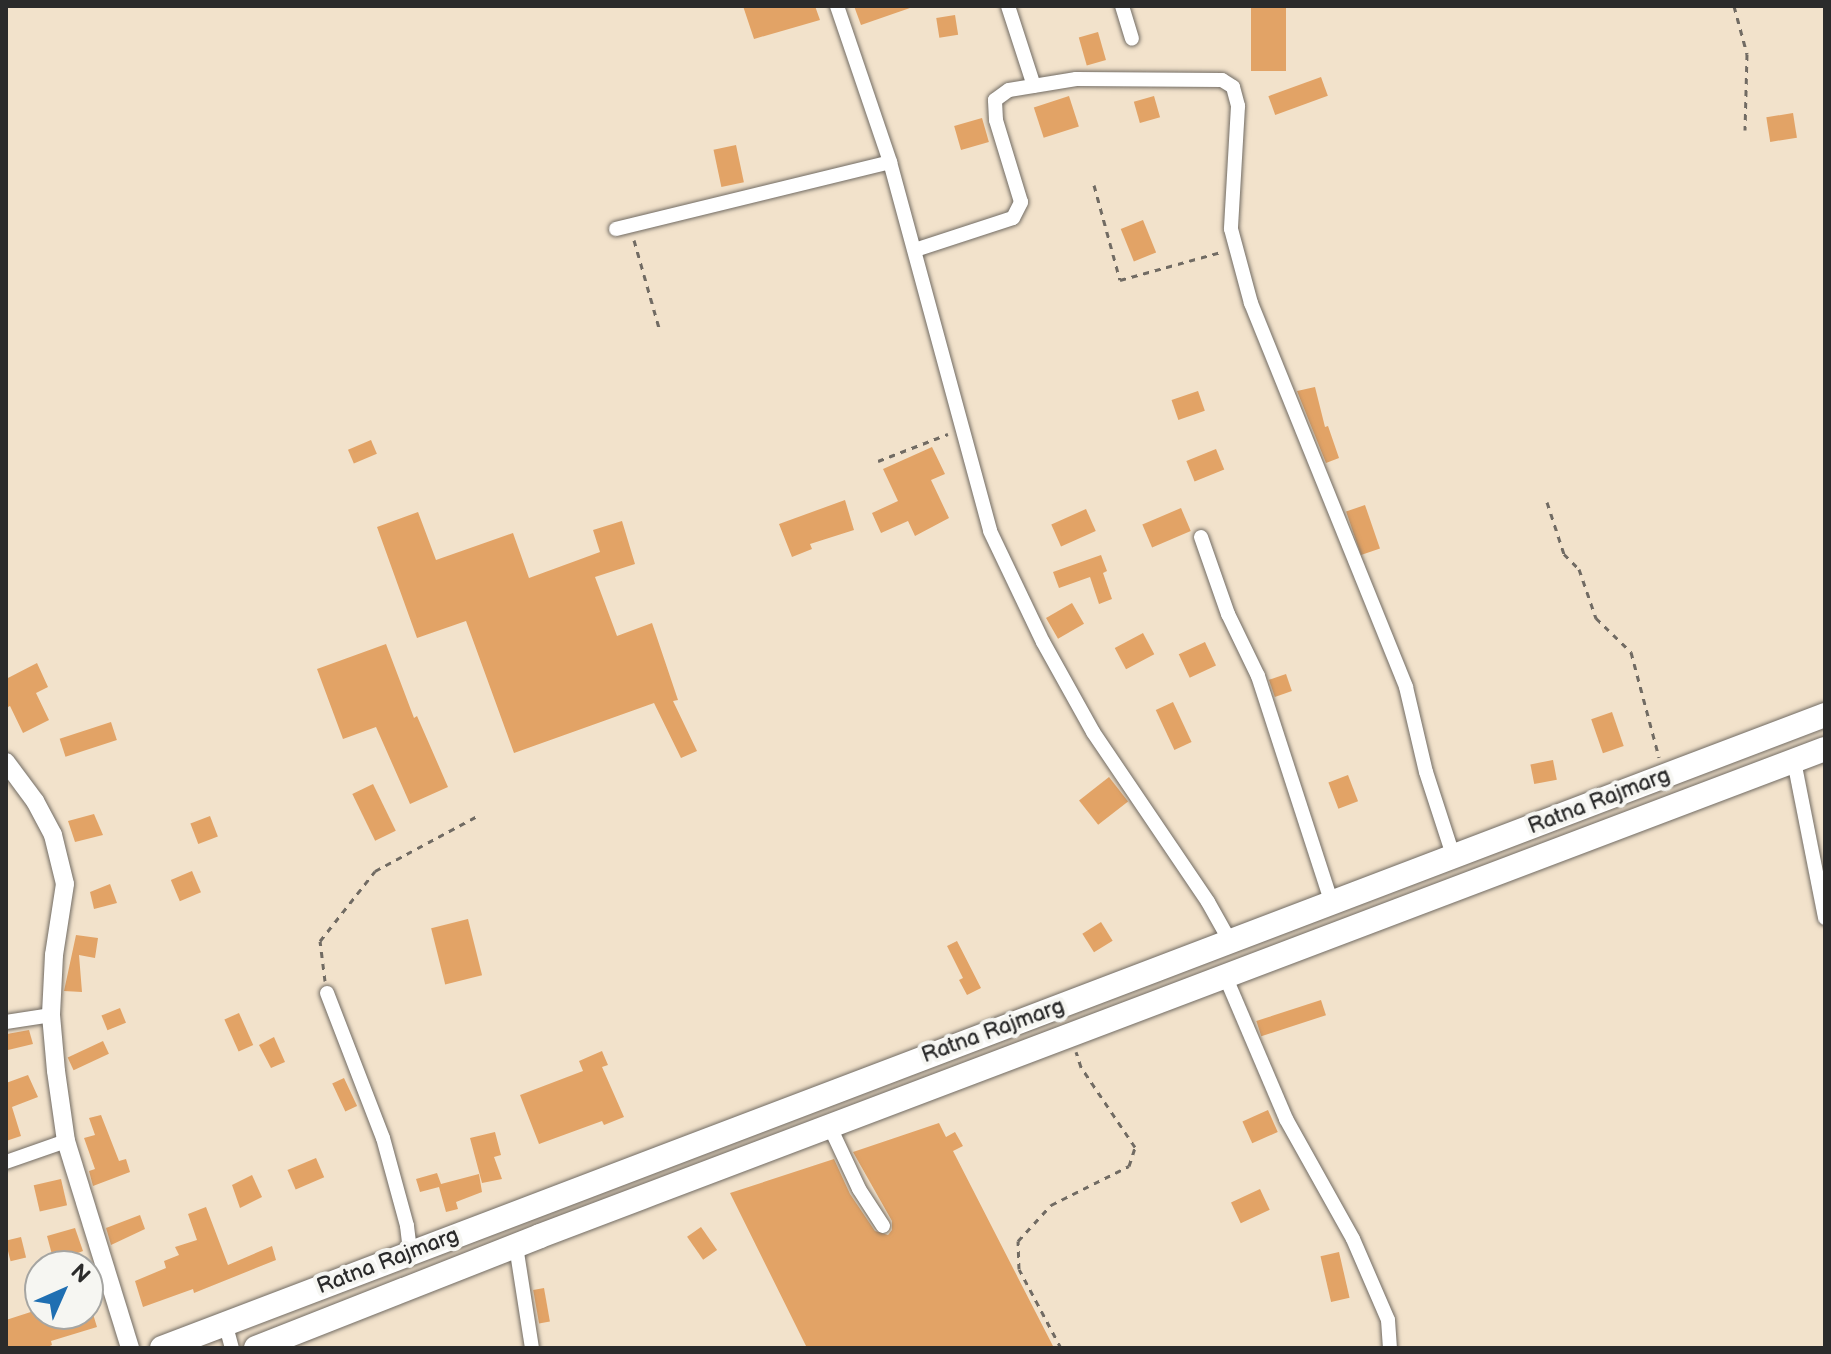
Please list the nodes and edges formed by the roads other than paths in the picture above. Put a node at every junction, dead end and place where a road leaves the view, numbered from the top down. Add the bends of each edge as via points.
1 (837, 6) edge
2 (1008, 6) edge
3 (1122, 6) edge
4 (1132, 39) dead end
5 (1034, 86) junction
6 (890, 162) junction
7 (623, 227) road end
8 (915, 250) junction
9 (1201, 537) dead end
10 (1825, 715) edge
11 (1825, 749) edge
12 (1794, 761) junction
13 (6, 762) edge
14 (1454, 858) junction
15 (1332, 904) junction
16 (1825, 918) edge
17 (1231, 943) junction
18 (1226, 978) junction
19 (327, 993) road end
20 (51, 1015) junction
21 (6, 1022) edge
22 (830, 1127) junction
23 (66, 1141) junction
24 (6, 1162) edge
25 (883, 1226) dead end
26 (516, 1246) junction
27 (410, 1252) junction
28 (229, 1337) edge
29 (130, 1348) edge
30 (162, 1348) edge
31 (256, 1348) edge
32 (532, 1348) edge
33 (1390, 1348) edge

1 - 6 street
2 - 5 street
3 - 4 street
5 - 8 street via 1009,90 995,100 1021,202 1013,218
5 - 14 street via 1076,79 1222,80 1233,87 1238,106 1231,229 1251,303 1406,687
6 - 7 street
6 - 8 street
8 - 17 street via 990,531 1093,732
9 - 15 street via 1228,614 1258,676
10 - 14 highway, Ratna Rajmarg
11 - 12 highway, Ratna Rajmarg
12 - 16 street
12 - 18 highway, Ratna Rajmarg
13 - 20 street via 53,835 65,884
14 - 15 highway, Ratna Rajmarg
15 - 17 highway, Ratna Rajmarg
17 - 27 highway, Ratna Rajmarg
18 - 22 highway, Ratna Rajmarg
18 - 33 street via 1286,1119 1371,1279 1388,1320
19 - 27 street via 383,1138
20 - 21 street
20 - 23 street
22 - 25 street
22 - 26 highway, Ratna Rajmarg
23 - 24 street
23 - 29 street
26 - 31 highway, Ratna Rajmarg
26 - 32 street
27 - 28 highway, Ratna Rajmarg
28 - 30 highway, Ratna Rajmarg

